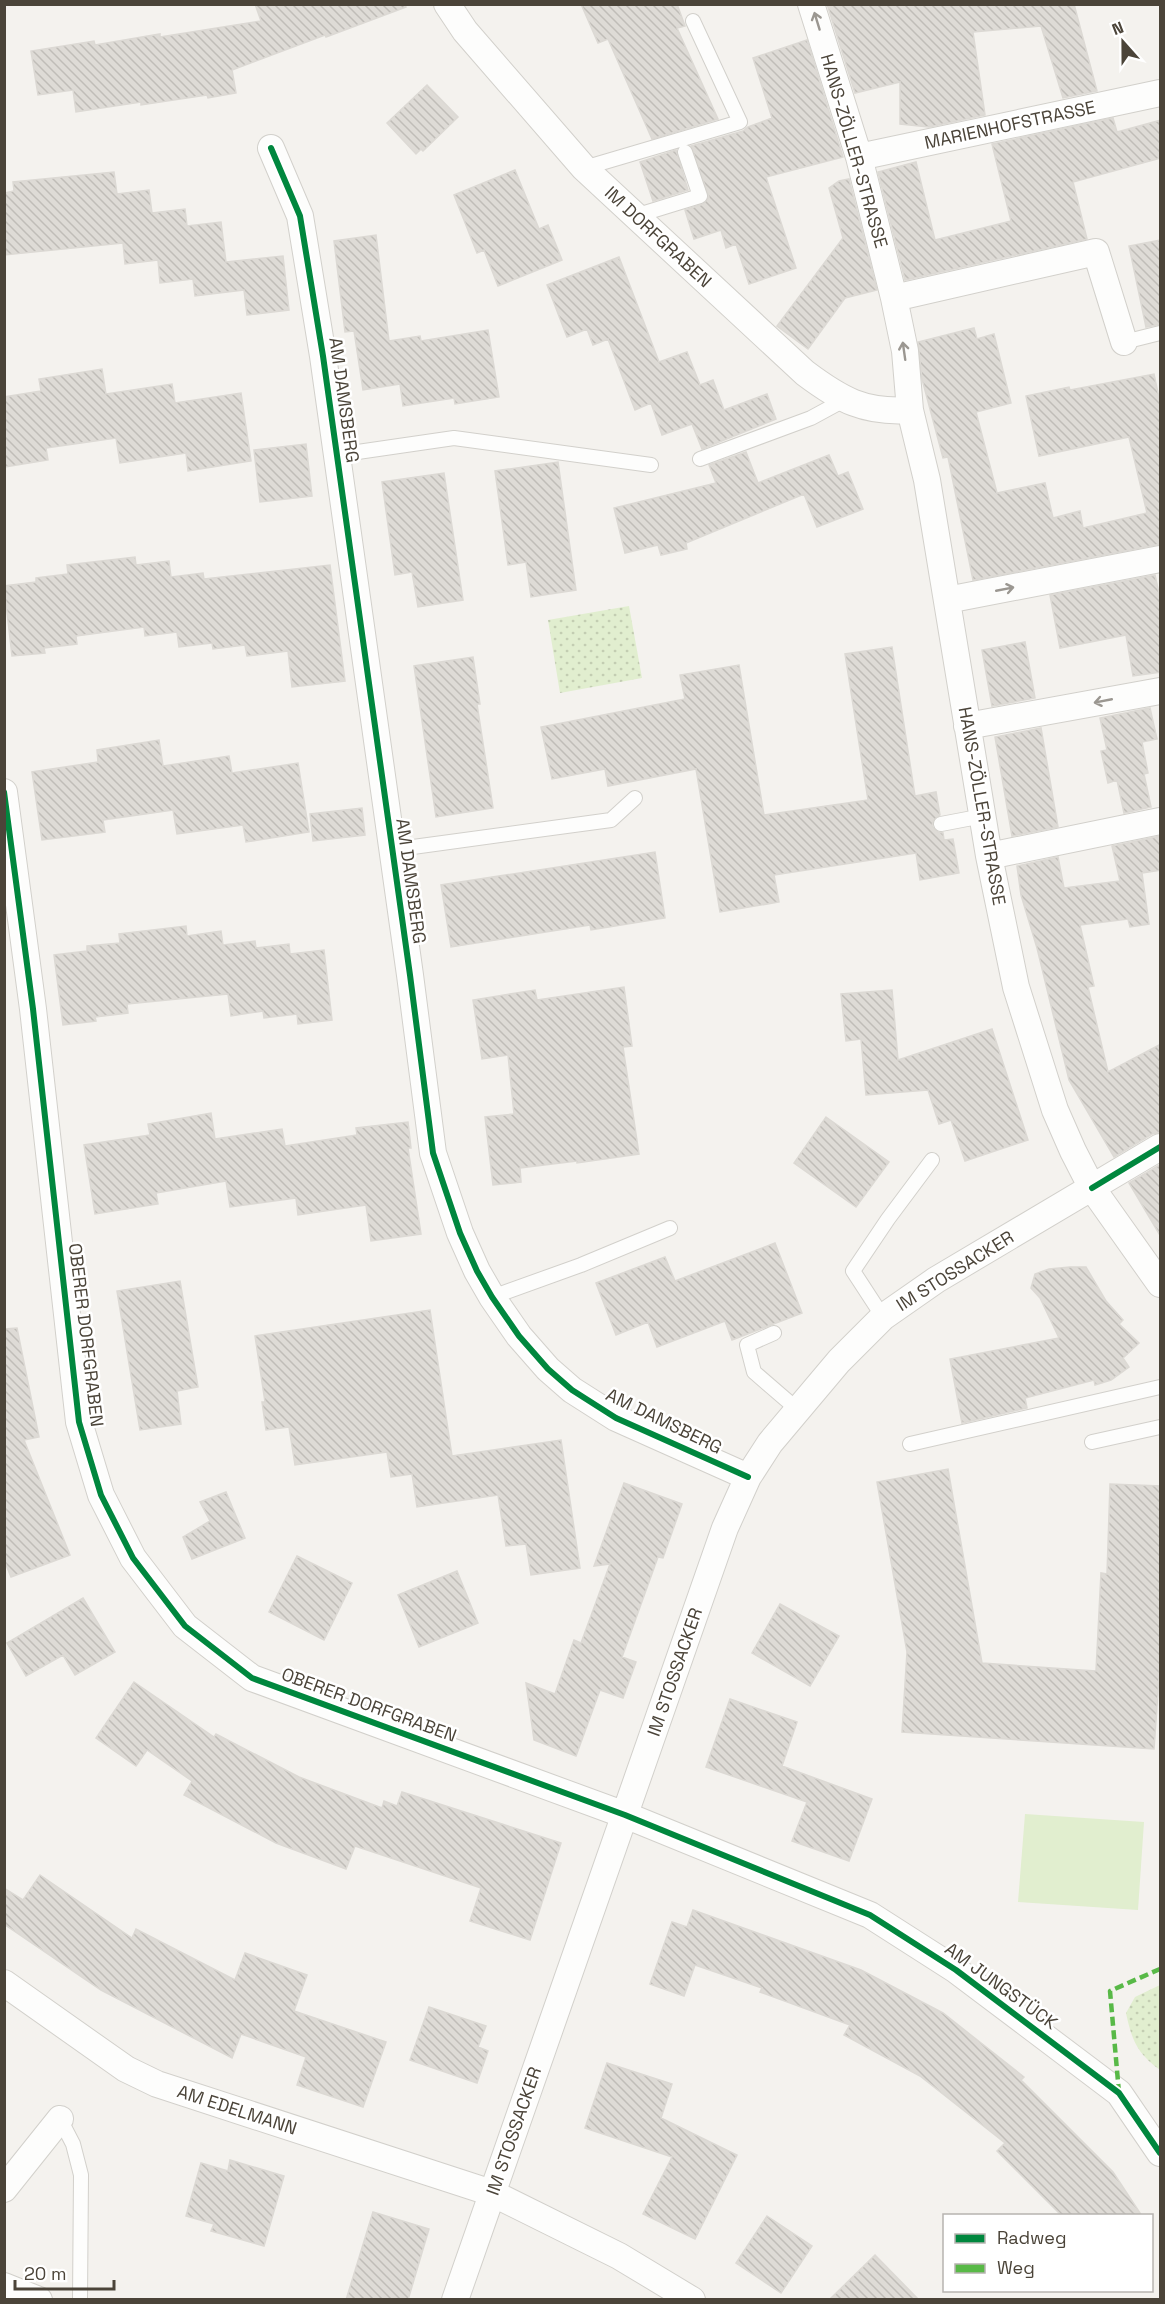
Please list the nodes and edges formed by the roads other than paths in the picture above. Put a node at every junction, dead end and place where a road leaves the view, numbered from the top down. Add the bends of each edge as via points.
1 (447, 4) edge
2 (812, 4) edge
3 (693, 21) dead end
4 (1161, 93) edge
5 (271, 148) dead end
6 (685, 152) dead end
7 (859, 157) junction
8 (584, 168) junction
9 (635, 216) junction
10 (894, 298) junction
11 (1161, 333) edge
12 (1124, 342) joint
13 (846, 399) junction
14 (910, 410) junction
15 (337, 454) junction
16 (700, 459) dead end
17 (651, 465) dead end
18 (1161, 559) edge
19 (947, 600) junction
20 (1161, 690) edge
21 (967, 726) junction
22 (4, 792) edge
23 (635, 798) dead end
24 (983, 816) junction
25 (1161, 821) edge
26 (941, 824) dead end
27 (391, 850) junction
28 (989, 855) junction
29 (1161, 1147) edge
30 (932, 1160) dead end
31 (1092, 1188) junction
32 (670, 1228) dead end
33 (1161, 1284) edge
34 (492, 1297) junction
35 (883, 1317) junction
36 (774, 1333) dead end
37 (1161, 1387) edge
38 (798, 1410) junction
39 (1161, 1427) edge
40 (1092, 1442) dead end
41 (910, 1444) dead end
42 (748, 1478) junction
43 (625, 1815) junction
44 (4, 1983) edge
45 (60, 2119) joint
46 (1161, 2153) edge
47 (4, 2189) edge
48 (492, 2193) junction
49 (4, 2286) edge
50 (39, 2300) edge
51 (80, 2300) edge
52 (455, 2300) edge
53 (692, 2300) edge

1 - 8 street, IM DORFGRABEN via 465,31
7 -> 2 street, HANS-ZÖLLER-STRASSE
3 - 8 lane via 740,122
4 - 7 street, MARIENHOFSTRASSE
5 - 15 street, AM DAMSBERG via 300,216
6 - 9 lane via 700,196
7 - 10 street, HANS-ZÖLLER-STRASSE
8 - 9 street, IM DORFGRABEN
9 - 13 street, IM DORFGRABEN via 805,373
10 - 12 street via 1096,252
14 -> 10 street, HANS-ZÖLLER-STRASSE via 905,351
11 - 12 lane
13 - 14 street, IM DORFGRABEN via 866,408
13 - 16 lane via 811,418
14 - 19 street, HANS-ZÖLLER-STRASSE via 927,480
15 - 17 lane via 454,438
15 - 27 street, AM DAMSBERG
19 -> 18 street
19 - 21 street, HANS-ZÖLLER-STRASSE
20 -> 21 street
21 - 24 street, HANS-ZÖLLER-STRASSE
22 - 43 street, OBERER DORFGRABEN via 39,1054 79,1422 101,1495 133,1558 185,1626 252,1678
23 - 27 lane, AM DAMSBERG via 610,820
24 - 26 lane
24 - 28 street, HANS-ZÖLLER-STRASSE
25 - 28 street
27 - 34 street, AM DAMSBERG via 433,1153 460,1233
28 - 31 street, HANS-ZÖLLER-STRASSE via 1019,998 1055,1110
29 - 31 street, IM STOSSACKER
30 - 35 lane via 853,1271
31 - 33 street, HANS-ZÖLLER-STRASSE
31 - 35 street, IM STOSSACKER via 936,1280
32 - 34 lane
34 - 42 street, AM DAMSBERG via 548,1369 572,1390 616,1418
35 - 38 street, IM STOSSACKER
36 - 38 lane via 747,1345 754,1372
37 - 41 lane
38 - 42 street, IM STOSSACKER via 770,1443
39 - 40 lane
42 - 43 street, IM STOSSACKER via 725,1528
43 - 46 street, AM JUNGSTÜCK via 870,1915 957,1970 1119,2093
43 - 48 street, IM STOSSACKER
44 - 48 street, AM EDELMANN via 126,2069 157,2084
45 - 47 street
45 - 51 lane via 73,2144 81,2175
48 - 52 street, IM STOSSACKER
48 - 53 street, AM EDELMANN via 619,2256
49 - 50 street

